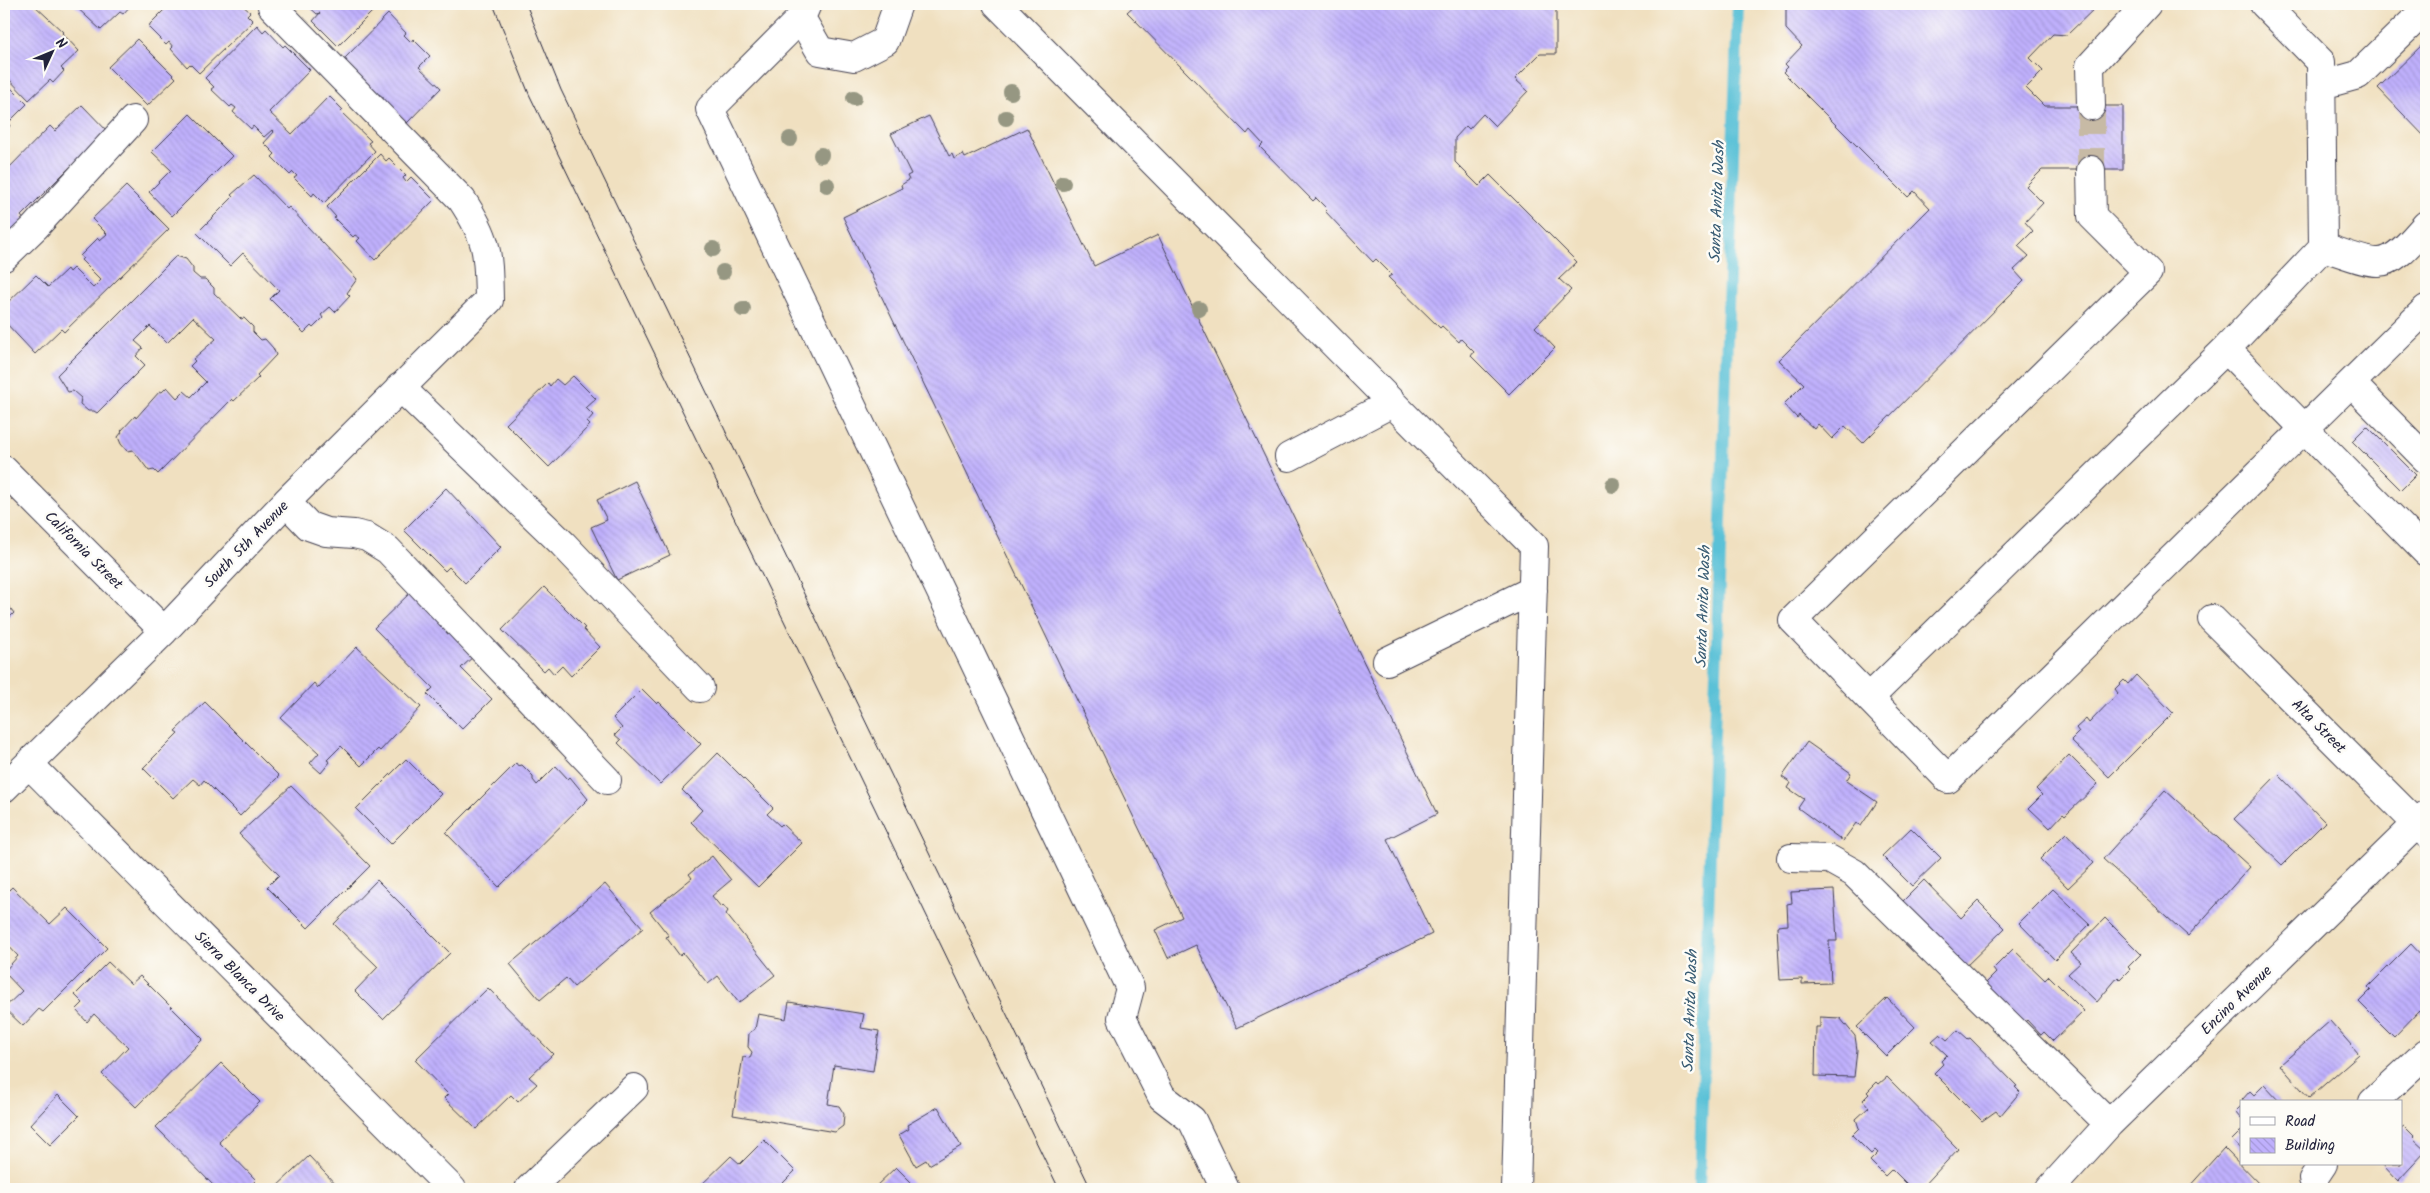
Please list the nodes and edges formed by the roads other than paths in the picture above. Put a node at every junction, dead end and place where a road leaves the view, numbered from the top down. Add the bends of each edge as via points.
1 (898, 4) edge
2 (997, 4) edge
3 (2147, 4) edge
4 (2264, 4) edge
5 (272, 6) dead end
6 (2426, 9) edge
7 (804, 11) edge
8 (2322, 85) junction
9 (2091, 106) tunnel mouth
10 (133, 120) dead end
11 (2091, 170) tunnel mouth
12 (2426, 225) edge
13 (2323, 247) junction
14 (4, 258) edge
15 (2426, 309) edge
16 (2226, 349) junction
17 (2352, 384) junction
18 (400, 387) junction
19 (1392, 403) junction
20 (2305, 429) junction
21 (1289, 456) dead end
22 (2426, 459) edge
23 (4, 470) edge
24 (286, 502) junction
25 (2426, 552) edge
26 (1533, 590) junction
27 (2212, 619) dead end
28 (164, 631) junction
29 (1387, 661) dead end
30 (700, 688) dead end
31 (1869, 698) junction
32 (28, 764) junction
33 (607, 780) dead end
34 (4, 788) edge
35 (2423, 824) edge
36 (1791, 858) dead end
37 (2426, 1053) edge
38 (634, 1088) dead end
39 (2375, 1100) edge
40 (2109, 1124) junction
41 (452, 1189) edge
42 (529, 1189) edge
43 (1225, 1189) edge
44 (1516, 1189) edge
45 (2050, 1189) edge

1 - 7 street via 885,41 854,57 820,51
2 - 19 street
3 - 9 street via 2090,66
4 - 8 street via 2321,62
5 - 18 street, South 5th Avenue via 462,200 478,225 488,253 488,300
6 - 8 street via 2358,75
7 - 43 street via 710,109 1130,988 1122,1018 1162,1097 1192,1120
8 - 13 street
10 - 14 street
11 - 31 street via 2092,216 2148,272 1793,620
12 - 13 street via 2400,252 2377,262
13 - 16 street
15 - 17 street
16 - 20 street
16 - 31 street
17 - 20 street
17 - 22 street
18 - 24 street, South 5th Avenue
18 - 30 street via 563,544
19 - 21 street
19 - 26 street via 1534,546
20 - 25 street
20 - 31 street via 1948,778
23 - 28 street, California Street
24 - 28 street, South 5th Avenue
24 - 33 street via 308,526 326,532 367,537 388,550
26 - 29 street
26 - 44 street
27 - 35 street, Alta Street
28 - 32 street, South 5th Avenue
32 - 34 street, South 5th Avenue
32 - 41 street, Sierra Blanca Drive
35 - 40 street, Encino Avenue
36 - 40 street via 1829,859 1854,873
37 - 39 street
38 - 42 street
40 - 45 street, Encino Avenue

